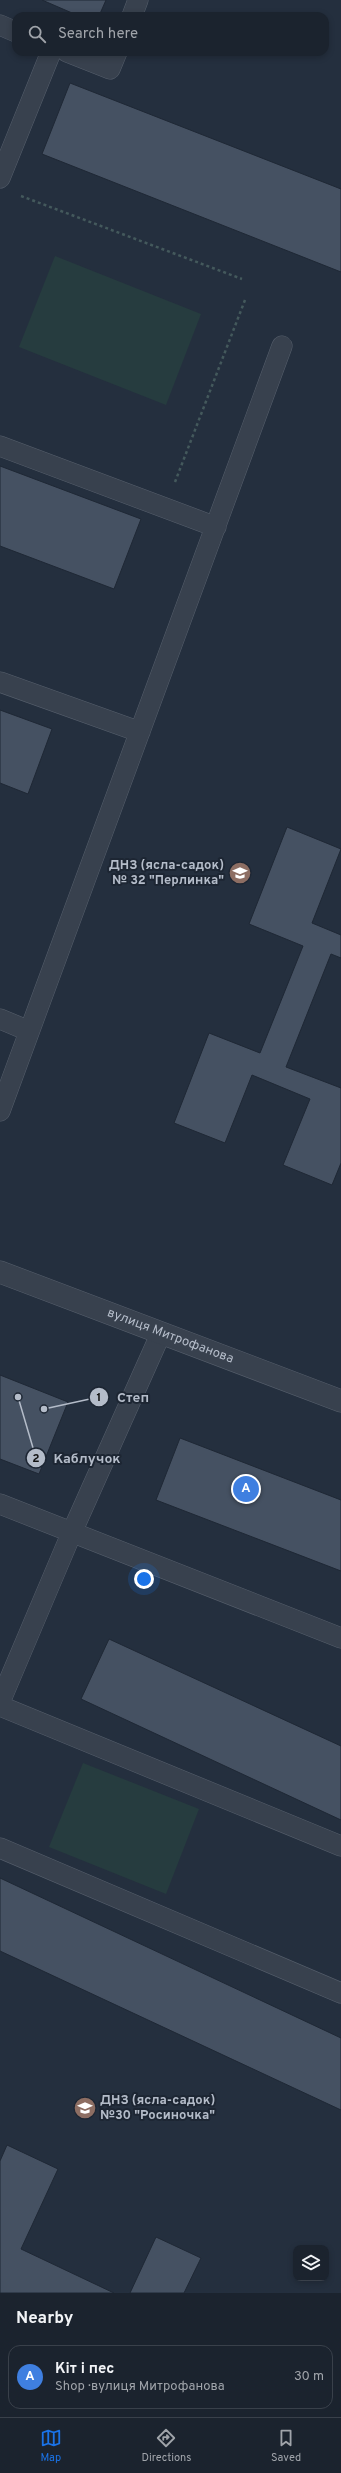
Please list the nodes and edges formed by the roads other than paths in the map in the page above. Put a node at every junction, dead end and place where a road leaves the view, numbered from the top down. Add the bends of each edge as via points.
1 (138, 0) edge
2 (134, 12) edge
3 (0, 25) edge
4 (12, 30) edge
5 (49, 56) edge
6 (77, 56) edge
7 (115, 56) edge
8 (0, 178) edge
9 (282, 346) dead end
10 (0, 446) edge
11 (216, 527) junction
12 (0, 682) edge
13 (140, 732) junction
14 (0, 1019) edge
15 (29, 1030) junction
16 (0, 1111) edge
17 (0, 1272) edge
18 (161, 1333) junction
19 (341, 1401) edge
20 (0, 1504) edge
21 (72, 1532) junction
22 (341, 1638) edge
23 (0, 1702) edge
24 (0, 1706) edge
25 (341, 1846) edge
26 (0, 1848) edge
27 (341, 1993) edge

1 - 2 lane
3 - 4 lane
5 - 8 lane
6 - 7 lane via 110,69
9 - 11 lane
10 - 11 lane
11 - 13 lane
12 - 13 lane
13 - 15 lane
14 - 15 lane
15 - 16 lane
17 - 18 street, вулиця Митрофанова
18 - 19 street, вулиця Митрофанова
18 - 21 lane
20 - 21 lane
21 - 22 lane
21 - 23 lane
24 - 25 lane
26 - 27 lane

